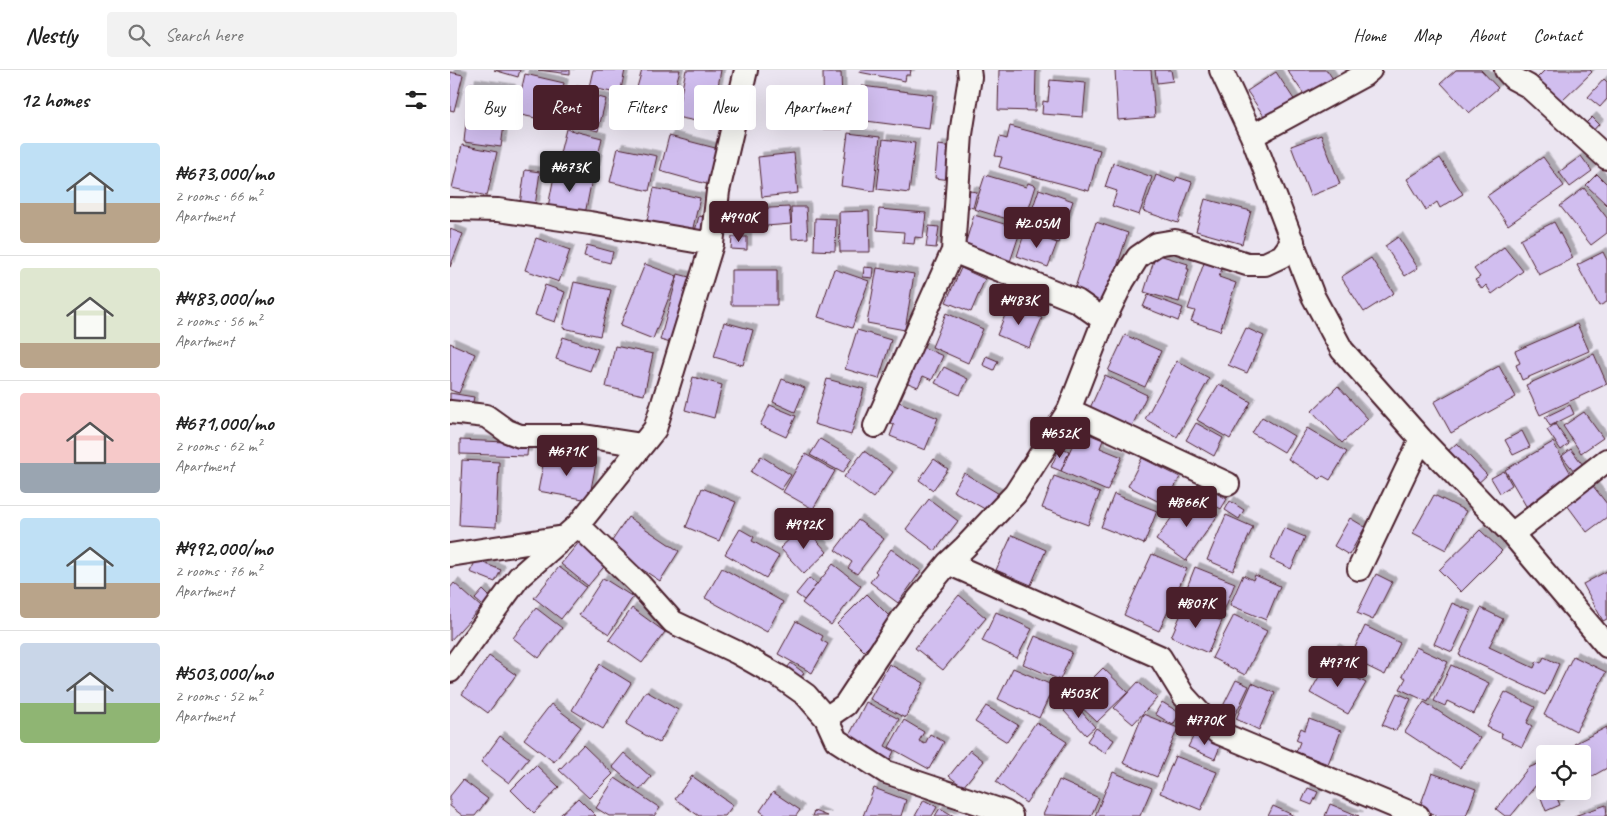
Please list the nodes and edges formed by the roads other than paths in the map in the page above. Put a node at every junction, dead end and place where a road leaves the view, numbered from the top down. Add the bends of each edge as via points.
1 (746, 70) edge
2 (969, 70) edge
3 (1221, 70) edge
4 (1370, 70) edge
5 (1514, 73) edge
6 (1252, 136) junction
7 (1607, 158) edge
8 (450, 209) edge
9 (1293, 240) junction
10 (712, 244) junction
11 (953, 252) junction
12 (1104, 320) junction
13 (1069, 410) junction
14 (450, 412) edge
15 (875, 426) dead end
16 (1421, 439) junction
17 (642, 445) junction
18 (1607, 460) edge
19 (1228, 484) dead end
20 (571, 531) junction
21 (1512, 534) junction
22 (450, 554) edge
23 (948, 563) junction
24 (1359, 569) dead end
25 (1607, 646) edge
26 (450, 671) edge
27 (826, 718) junction
28 (1011, 816) edge
29 (1418, 816) edge

1 - 10 street via 718,191
2 - 11 street
3 - 6 street
4 - 6 street
5 - 7 street
6 - 9 street
8 - 10 street via 498,210
9 - 12 street via 1282,256 1265,264 1247,264 1176,241 1157,244 1138,257
9 - 16 street via 1313,296 1342,350
10 - 17 street via 655,429
11 - 12 street via 1077,302
11 - 15 street
12 - 13 street
13 - 19 street
13 - 23 street via 1015,494
14 - 17 street via 486,416 520,436 584,436
16 - 21 street
16 - 24 street
17 - 20 street
18 - 21 street
20 - 22 street
20 - 26 street via 519,578
20 - 27 street via 640,585 672,622 782,678 806,695
21 - 25 street
23 - 27 street via 902,619 844,705
23 - 29 street via 1160,657 1184,696 1217,732
27 - 28 street via 836,740 886,772

